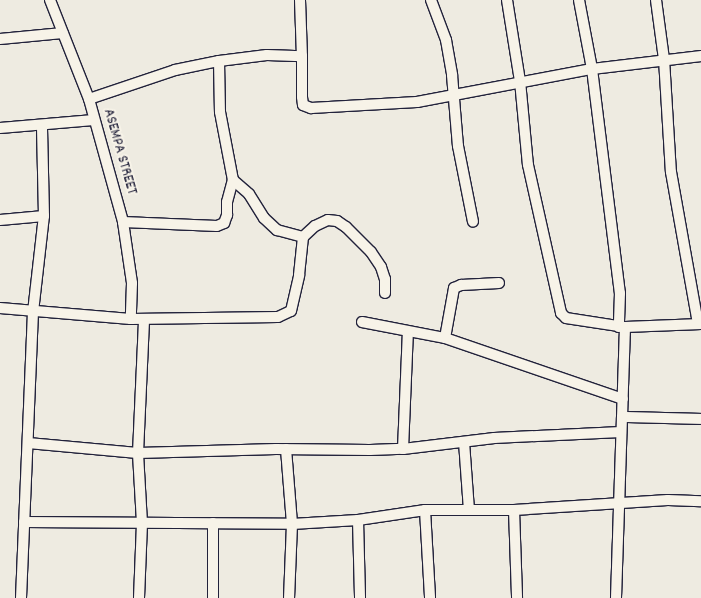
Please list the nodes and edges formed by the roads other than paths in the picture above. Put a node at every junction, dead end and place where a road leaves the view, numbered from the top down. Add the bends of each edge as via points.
1 (50, 0) edge
2 (300, 0) edge
3 (431, 0) edge
4 (507, 0) edge
5 (578, 0) edge
6 (656, 0) edge
7 (63, 34) junction
8 (0, 39) edge
9 (302, 56) junction
10 (701, 56) edge
11 (664, 58) junction
12 (219, 61) junction
13 (592, 69) junction
14 (520, 81) junction
15 (452, 94) junction
16 (89, 99) junction
17 (94, 120) junction
18 (42, 125) junction
19 (0, 128) edge
20 (234, 180) junction
21 (44, 216) junction
22 (0, 220) edge
23 (123, 222) junction
24 (473, 222) dead end
25 (303, 237) junction
26 (499, 283) dead end
27 (385, 293) dead end
28 (0, 308) edge
29 (33, 312) junction
30 (131, 319) junction
31 (144, 319) junction
32 (362, 322) dead end
33 (700, 324) edge
34 (622, 327) junction
35 (408, 332) junction
36 (445, 338) junction
37 (623, 399) junction
38 (622, 417) junction
39 (701, 419) edge
40 (621, 432) junction
41 (464, 442) junction
42 (28, 443) junction
43 (286, 449) junction
44 (403, 449) junction
45 (138, 453) junction
46 (701, 501) edge
47 (619, 504) junction
48 (425, 510) junction
49 (469, 510) junction
50 (514, 510) junction
51 (358, 520) junction
52 (24, 522) junction
53 (142, 523) junction
54 (213, 523) junction
55 (292, 524) junction
56 (21, 598) edge
57 (139, 598) edge
58 (213, 598) edge
59 (289, 598) edge
60 (360, 598) edge
61 (430, 598) edge
62 (517, 598) edge
63 (616, 598) edge

1 - 7 street, ASEMPA STREET
2 - 9 street
3 - 15 street via 446,40
4 - 14 street
5 - 13 street
6 - 11 street
7 - 8 street
7 - 16 street, ASEMPA STREET
9 - 12 street via 267,55
9 - 15 street via 303,105 311,108 417,102
10 - 11 street
11 - 13 street
11 - 33 street via 671,172
12 - 16 street via 175,70
12 - 20 street via 220,112
13 - 14 street
13 - 34 street
14 - 15 street
14 - 34 street via 528,165 560,313 566,318
15 - 24 street
16 - 17 street, ASEMPA STREET
17 - 18 street
17 - 23 street, ASEMPA STREET
18 - 19 street
18 - 21 street
20 - 23 street via 227,215 224,223 218,226
20 - 25 street via 250,194 264,218 277,230
21 - 22 street
21 - 29 street
23 - 30 street, ASEMPA STREET via 132,283
25 - 27 street via 328,220 346,227 381,267
25 - 31 street via 291,310 278,317
26 - 36 street via 454,288
28 - 29 street
29 - 30 street
29 - 42 street
30 - 31 street
31 - 45 street
32 - 35 street
33 - 34 street
34 - 37 street
35 - 36 street
35 - 44 street
36 - 37 street
37 - 38 street
38 - 39 street
38 - 40 street
40 - 41 street
40 - 47 street
41 - 44 street
41 - 49 street
42 - 45 street
42 - 52 street
43 - 44 street
43 - 45 street
43 - 55 street
45 - 53 street
46 - 47 street
47 - 50 street
47 - 63 street
48 - 49 street
48 - 51 street
48 - 61 street
49 - 50 street
50 - 62 street
51 - 55 street
51 - 60 street
52 - 53 street
52 - 56 street
53 - 54 street
53 - 57 street
54 - 55 street
54 - 58 street
55 - 59 street

